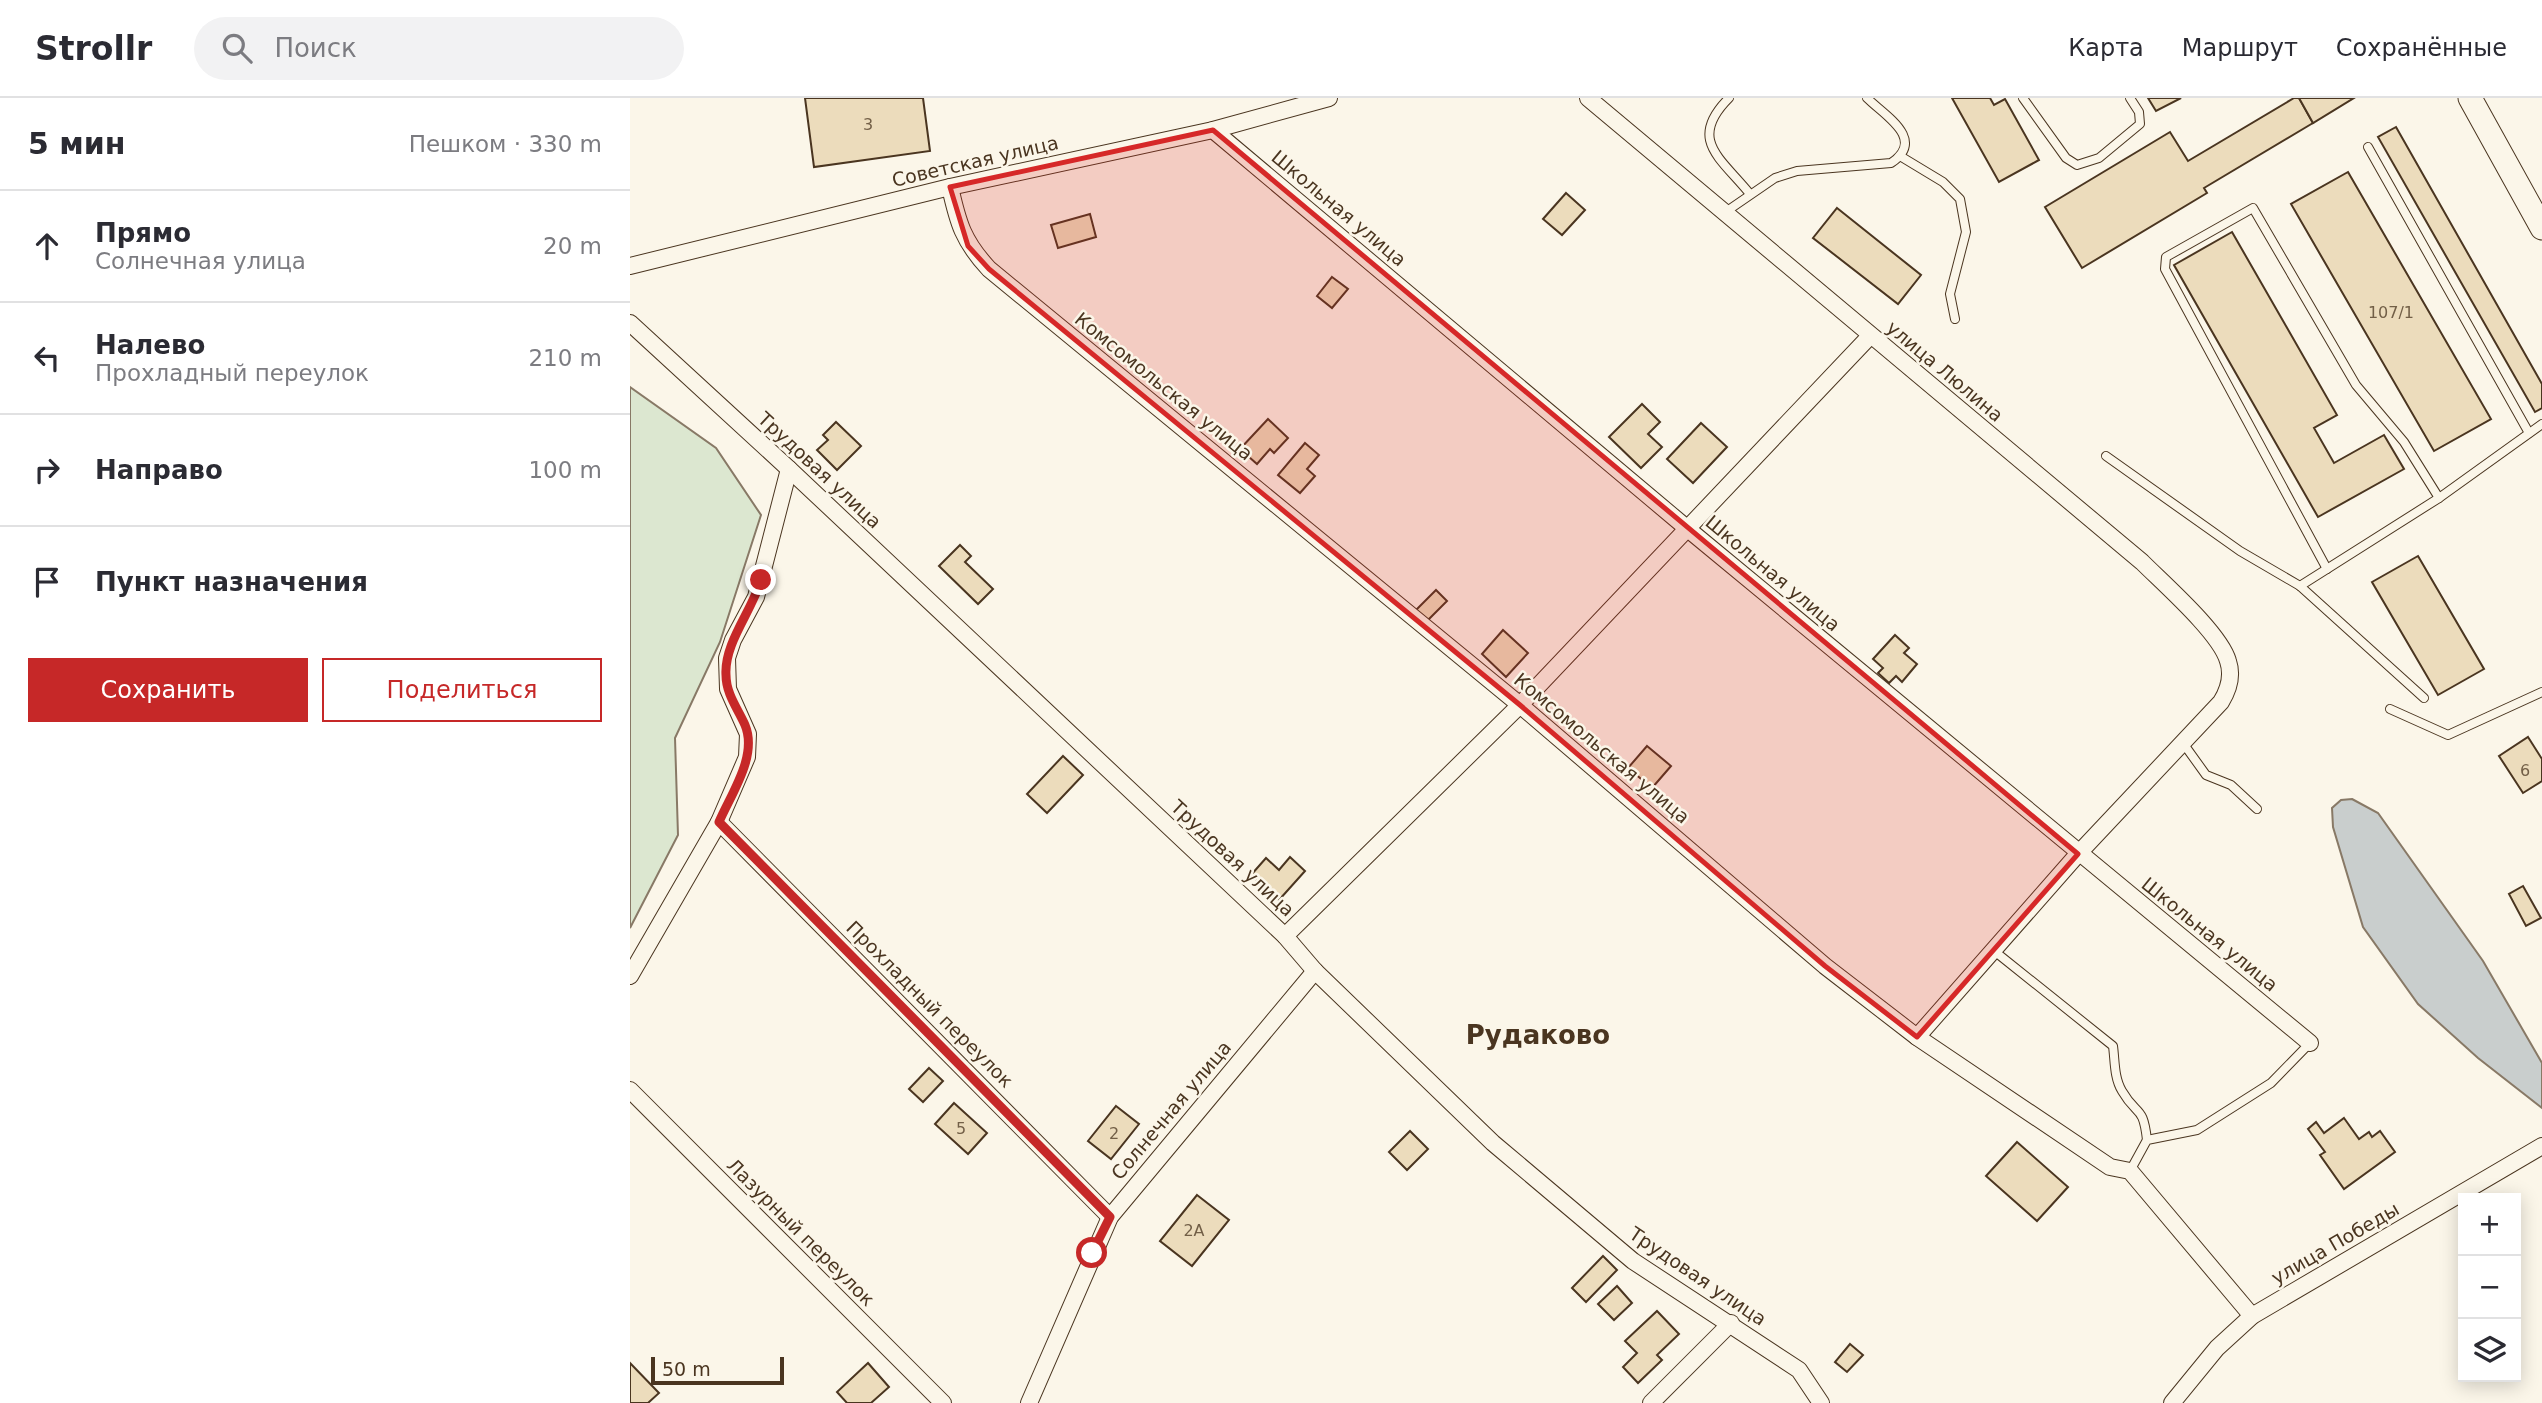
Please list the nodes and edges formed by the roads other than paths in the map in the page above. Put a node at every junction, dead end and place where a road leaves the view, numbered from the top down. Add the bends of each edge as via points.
1 (1329, 98) edge
2 (1588, 98) edge
3 (1729, 98) edge
4 (1867, 98) edge
5 (2023, 98) edge
6 (2130, 98) edge
7 (2470, 98) edge
8 (1213, 130) junction
9 (2368, 147) dead end
10 (1900, 156) junction
11 (950, 187) junction
12 (1750, 194) junction
13 (1724, 213) junction
14 (2542, 228) edge
15 (630, 267) edge
16 (1955, 319) dead end
17 (630, 323) edge
18 (1870, 336) junction
19 (2542, 424) edge
20 (2529, 433) junction
21 (2106, 456) dead end
22 (789, 469) junction
23 (2438, 498) junction
24 (1689, 530) junction
25 (2327, 569) junction
26 (2300, 586) junction
27 (2542, 692) edge
28 (2424, 698) dead end
29 (1520, 705) junction
30 (2390, 709) dead end
31 (2183, 743) junction
32 (2257, 809) dead end
33 (719, 822) junction
34 (2078, 853) junction
35 (1285, 936) junction
36 (1993, 950) junction
37 (1315, 971) junction
38 (630, 976) edge
39 (1917, 1037) junction
40 (2310, 1043) joint
41 (630, 1090) edge
42 (2147, 1140) junction
43 (2542, 1146) edge
44 (2130, 1171) junction
45 (1110, 1217) junction
46 (2252, 1316) junction
47 (1731, 1323) junction
48 (943, 1403) edge
49 (1029, 1403) edge
50 (1651, 1403) edge
51 (1822, 1403) edge
52 (2172, 1403) edge

1 - 8 street, Советская улица
2 - 13 street, улица Люлина
3 - 12 lane via 1711,120 1709,142
4 - 10 lane via 1901,129
5 - 6 lane via 2066,158 2077,165 2099,158 2140,124
7 - 14 street
8 - 11 street, Советская улица
8 - 24 street, Школьная улица
9 - 20 lane
10 - 12 lane via 1891,163 1797,171 1774,178
10 - 16 lane via 1943,182 1960,199 1965,232 1950,294
11 - 15 street, Советская улица
11 - 29 street, Комсомольская улица via 968,246 989,269
12 - 13 lane
13 - 18 street, улица Люлина
17 - 22 street, Трудовая улица
18 - 24 street
18 - 31 street, улица Люлина via 2142,562 2214,638 2228,658 2229,690
19 - 20 lane
20 - 23 lane
21 - 26 lane via 2240,551
22 - 33 street via 756,597 727,658 728,689 749,743
22 - 35 street, Трудовая улица
23 - 25 lane
23 - 25 lane via 2404,442 2356,385 2253,208 2166,257 2165,270
24 - 29 street
24 - 34 street, Школьная улица
25 - 26 lane
26 - 28 lane
27 - 30 lane via 2448,735
29 - 35 street
29 - 39 street, Комсомольская улица via 1825,966
31 - 32 lane via 2206,775 2231,785
31 - 34 street
33 - 38 street
33 - 45 street, Прохладный переулок
34 - 36 street
34 - 40 street, Школьная улица
35 - 37 street, Трудовая улица
36 - 39 street
36 - 42 lane via 2113,1046 2118,1081 2144,1116
37 - 45 street, Солнечная улица
37 - 47 street, Трудовая улица via 1493,1143 1623,1253
39 - 44 street, Комсомольская улица via 2110,1167
40 - 42 lane via 2271,1083 2197,1130
41 - 48 street, Лазурный переулок
42 - 44 lane
43 - 46 street, улица Победы
44 - 46 street, Комсомольская улица
45 - 49 street, Солнечная улица
46 - 52 street, улица Победы via 2217,1348
47 - 50 street
47 - 51 street, Трудовая улица via 1799,1370

